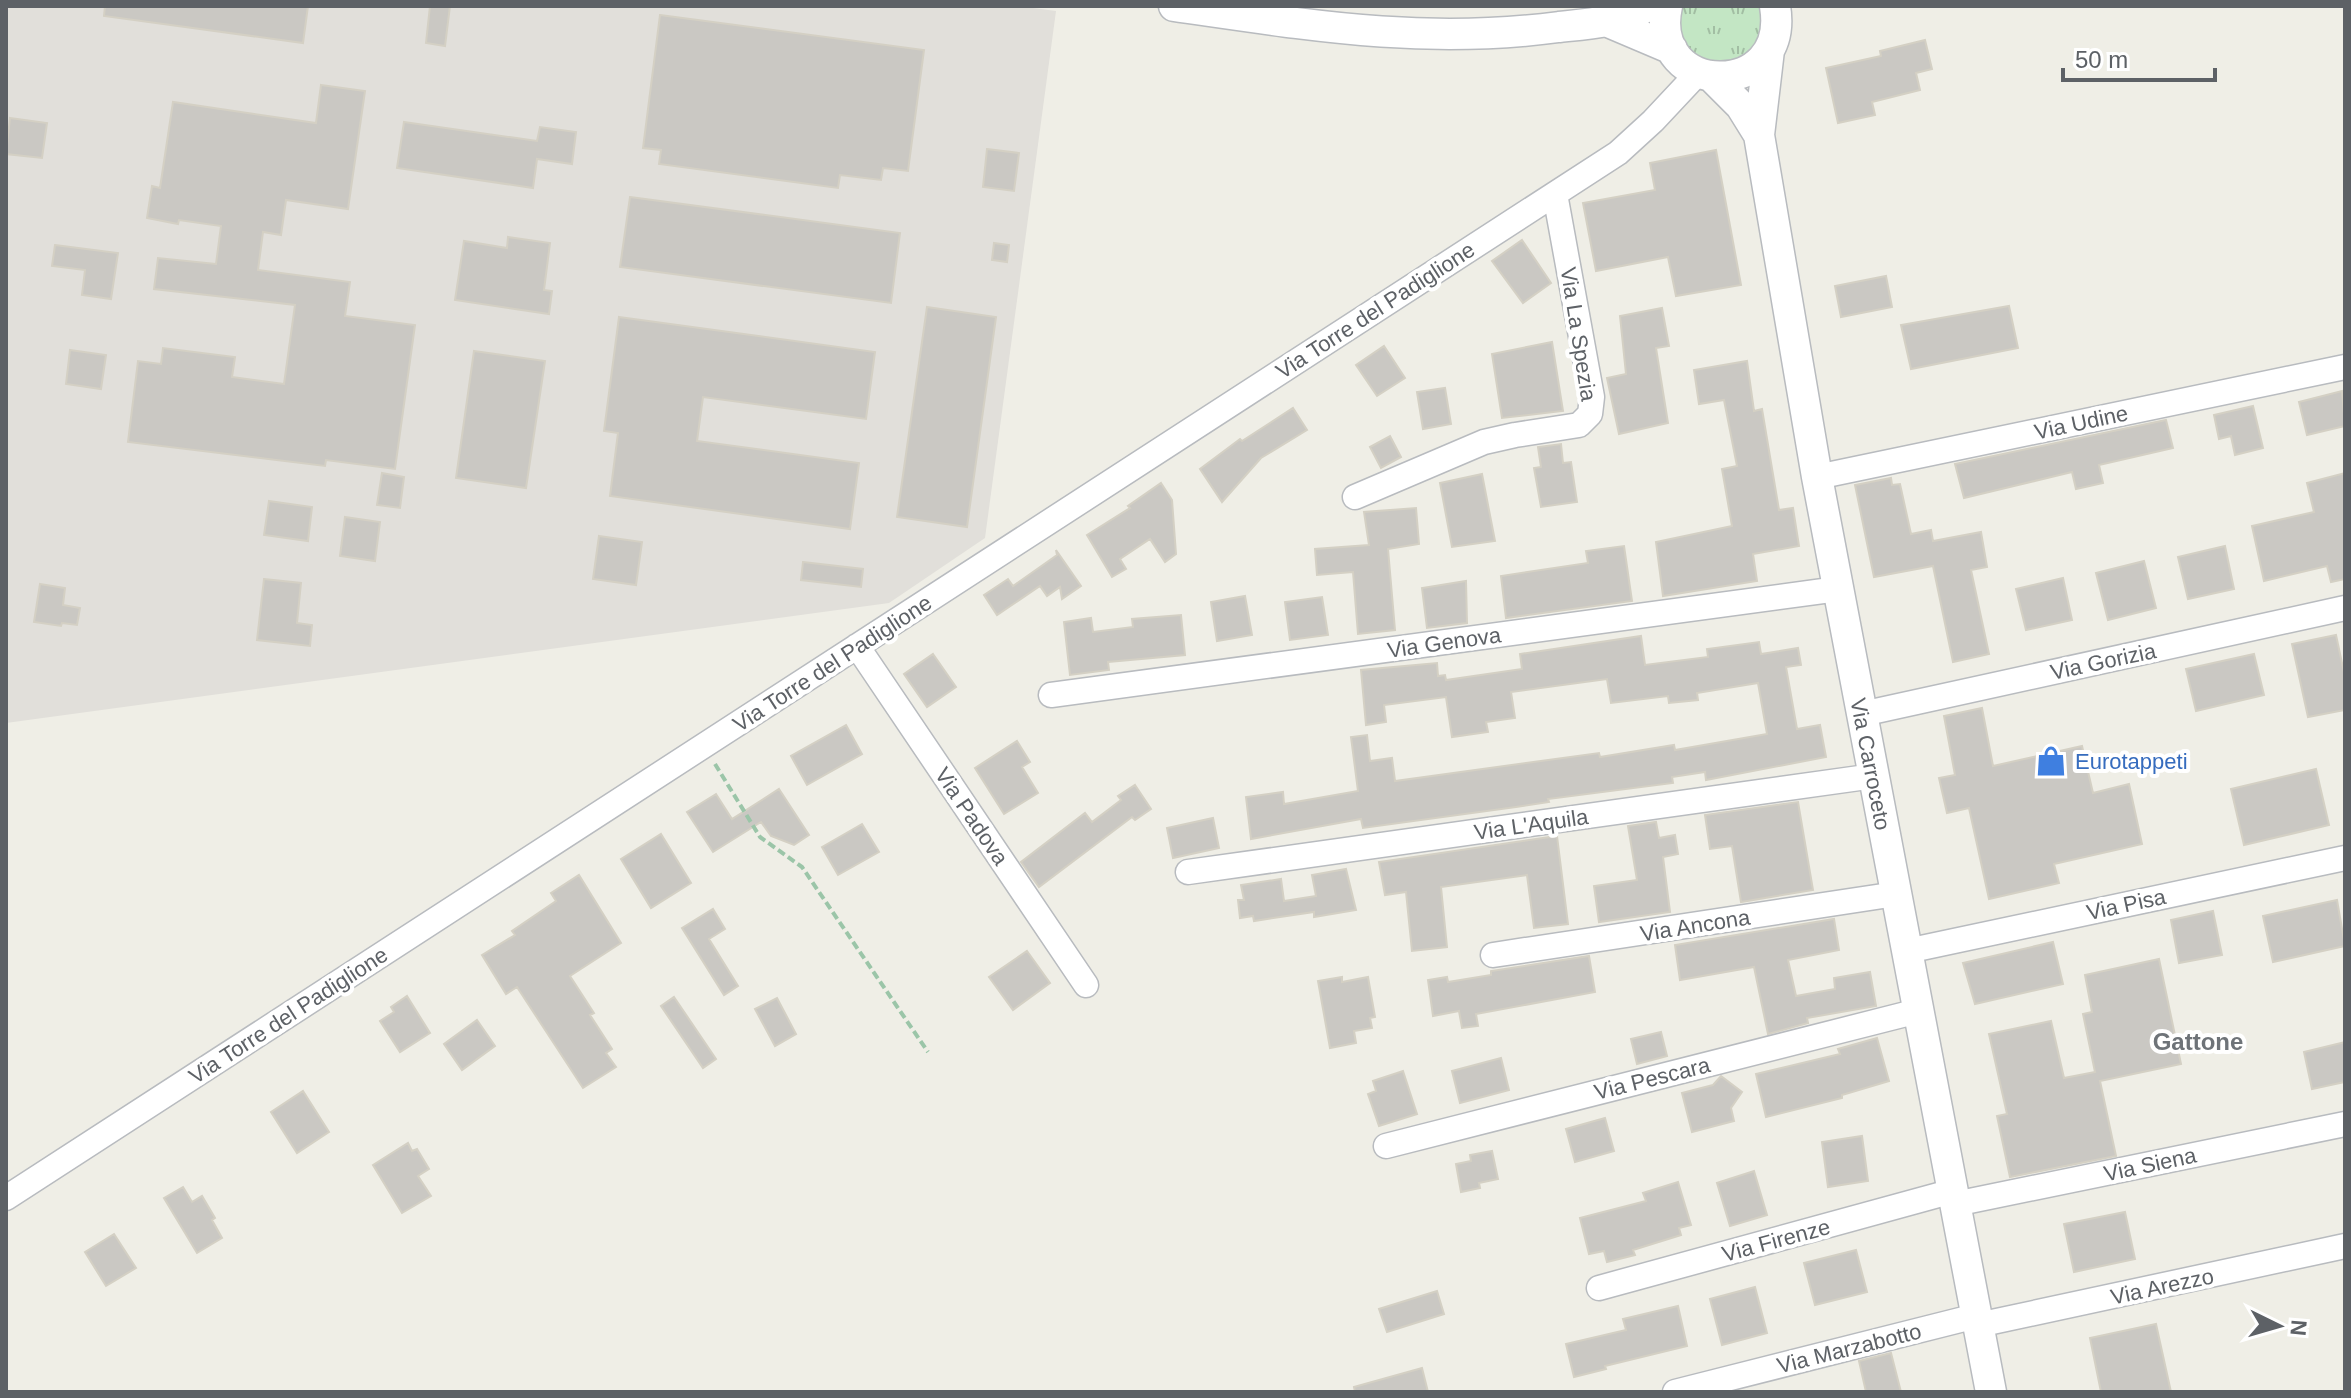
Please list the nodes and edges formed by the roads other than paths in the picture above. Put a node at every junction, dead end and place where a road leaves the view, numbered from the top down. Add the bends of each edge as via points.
1 (1174, 6) edge
2 (1647, 6) edge
3 (1667, 6) edge
4 (1775, 6) edge
5 (1595, 14) edge
6 (1769, 50) junction
7 (1690, 64) junction
8 (1759, 135) junction
9 (1555, 194) junction
10 (2345, 367) edge
11 (1817, 477) junction
12 (1355, 497) dead end
13 (1838, 589) junction
14 (2345, 608) edge
15 (857, 646) junction
16 (1051, 695) dead end
17 (1862, 714) junction
18 (1874, 776) junction
19 (2345, 858) edge
20 (1188, 872) dead end
21 (1896, 894) junction
22 (1907, 951) junction
23 (1493, 955) dead end
24 (1086, 985) dead end
25 (1918, 1011) junction
26 (2345, 1124) edge
27 (1386, 1146) dead end
28 (6, 1198) edge
29 (1954, 1198) junction
30 (2345, 1246) edge
31 (1599, 1288) dead end
32 (1977, 1320) junction
33 (1675, 1392) edge
34 (1991, 1392) edge

1 - 5 street via 1367,32 1471,35 1527,31
2 - 5 street
3 - 7 street via 1666,34
4 - 6 street, Via Carroceto via 1775,36
5 - 7 street
6 - 7 street via 1739,75
6 - 8 street, Via Carroceto
7 - 8 street, Via Carroceto via 1741,106
7 - 9 street, Via Torre del Padiglione via 1653,121 1618,153
8 - 11 street, Via Carroceto
9 - 12 street, Via La Spezia via 1591,391 1586,420 1575,427 1484,442
9 - 15 street, Via Torre del Padiglione
10 - 11 street, Via Udine
11 - 13 street, Via Carroceto
13 - 16 street, Via Genova
13 - 17 street, Via Carroceto
14 - 17 street, Via Gorizia
15 - 24 street, Via Padova
15 - 28 street, Via Torre del Padiglione
17 - 18 street, Via Carroceto
18 - 20 street, Via L'Aquila
18 - 21 street, Via Carroceto
19 - 22 street, Via Pisa
21 - 22 street, Via Carroceto
21 - 23 street, Via Ancona
22 - 25 street, Via Carroceto
25 - 27 street, Via Pescara
25 - 29 street, Via Carroceto
26 - 29 street, Via Siena
29 - 31 street, Via Firenze
29 - 32 street, Via Carroceto
30 - 32 street, Via Arezzo
32 - 33 street, Via Marzabotto
32 - 34 street, Via Carroceto

